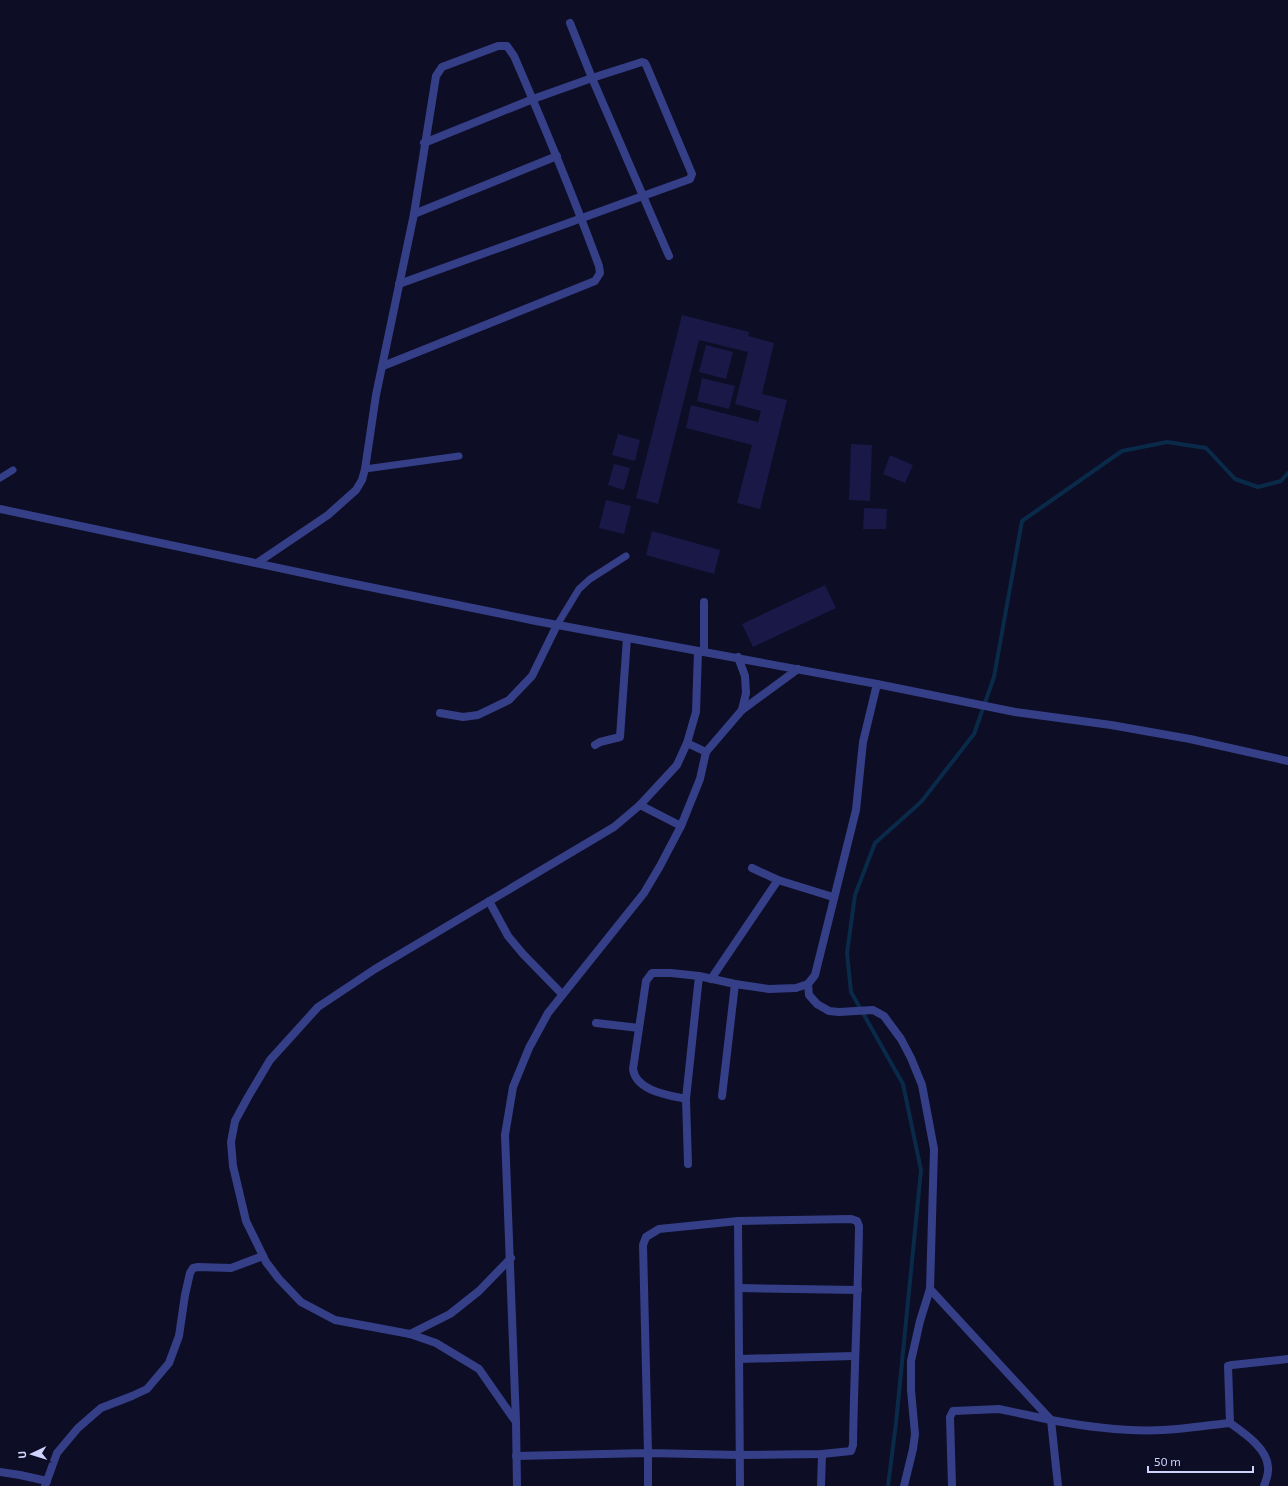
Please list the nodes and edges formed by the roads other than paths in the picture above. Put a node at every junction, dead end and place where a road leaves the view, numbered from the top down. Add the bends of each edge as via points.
1 (570, 24) dead end
2 (592, 78) junction
3 (533, 99) junction
4 (424, 143) junction
5 (557, 156) junction
6 (642, 196) junction
7 (414, 214) junction
8 (581, 218) junction
9 (669, 256) dead end
10 (399, 284) junction
11 (383, 366) junction
12 (459, 456) dead end
13 (365, 469) junction
14 (13, 470) dead end
15 (0, 478) edge
16 (0, 510) edge
17 (626, 556) dead end
18 (257, 563) junction
19 (704, 602) dead end
20 (557, 625) junction
21 (627, 638) junction
22 (701, 651) junction
23 (738, 657) junction
24 (798, 669) junction
25 (877, 684) junction
26 (742, 710) junction
27 (440, 713) dead end
28 (687, 743) junction
29 (594, 745) dead end
30 (706, 752) junction
31 (1288, 761) edge
32 (640, 805) junction
33 (681, 826) junction
34 (752, 868) dead end
35 (778, 880) junction
36 (833, 897) junction
37 (489, 901) junction
38 (699, 976) junction
39 (711, 979) junction
40 (735, 984) junction
41 (808, 984) junction
42 (562, 994) junction
43 (596, 1023) dead end
44 (639, 1028) junction
45 (722, 1096) dead end
46 (686, 1099) junction
47 (688, 1164) dead end
48 (738, 1221) junction
49 (263, 1256) junction
50 (511, 1258) junction
51 (739, 1288) junction
52 (930, 1289) junction
53 (858, 1290) junction
54 (410, 1334) junction
55 (854, 1356) junction
56 (740, 1359) junction
57 (1288, 1359) edge
58 (1051, 1420) junction
59 (516, 1422) junction
60 (1230, 1423) junction
61 (648, 1453) junction
62 (822, 1454) junction
63 (516, 1456) junction
64 (740, 1456) junction
65 (0, 1472) edge
66 (46, 1484) edge
67 (517, 1486) edge
68 (648, 1486) edge
69 (740, 1486) edge
70 (821, 1486) edge
71 (904, 1486) edge
72 (952, 1486) edge
73 (1058, 1486) edge
74 (1264, 1486) edge

1 - 2 street
2 - 3 street
2 - 6 street
2 - 6 street via 641,62 647,67 692,174 690,179
3 - 4 street
3 - 4 street via 507,46 498,46 442,67 436,76
3 - 5 street
4 - 7 street
5 - 7 street
5 - 8 street
6 - 8 street
6 - 9 street
7 - 10 street
8 - 10 street
8 - 11 street via 599,266 600,273 595,280
10 - 11 street
11 - 13 street
12 - 13 lane
13 - 18 street via 356,490 328,515
14 - 15 lane
16 - 18 street
17 - 20 lane via 579,588
18 - 20 street
19 - 22 street
20 - 21 street
20 - 27 street via 532,676 509,700 478,715 463,717
21 - 22 street
21 - 29 street via 620,737
22 - 23 street
22 - 28 street via 696,712
23 - 24 street
23 - 26 street via 745,676 746,692
24 - 25 street
24 - 26 street
25 - 31 street via 1015,712 1190,739
25 - 36 street via 863,742 856,810
26 - 30 street
28 - 30 street
28 - 32 street via 677,765
30 - 33 street via 700,779
32 - 33 street
32 - 37 street via 614,827
33 - 42 street via 644,893
34 - 35 street
35 - 36 street
35 - 39 street
36 - 41 street via 815,975
37 - 42 street via 508,936
37 - 49 street via 374,969 318,1007 270,1060 235,1121 231,1142 233,1166 246,1221
38 - 39 street
38 - 44 street via 652,973 646,981
38 - 46 street
39 - 40 street
40 - 41 street via 769,990 796,988
40 - 45 street
41 - 52 street via 809,996 816,1004 829,1011 873,1010 884,1016 901,1039 922,1085 934,1149
42 - 50 street via 533,1041 513,1087 505,1135
43 - 44 street
44 - 46 street via 633,1068 635,1077 655,1092
46 - 47 street
48 - 51 street
48 - 53 street via 857,1221
48 - 61 street via 659,1229 646,1237 642,1245
49 - 54 street via 279,1279 301,1302 335,1320
49 - 66 street via 231,1268 193,1268 185,1295 179,1336 169,1363 147,1388 101,1408 78,1428 56,1454
50 - 54 street via 479,1291 450,1314
50 - 59 street
51 - 53 street
51 - 56 street
52 - 58 street
52 - 71 street via 911,1361 915,1434
53 - 55 street
54 - 59 street via 436,1343 479,1369
55 - 56 street
55 - 62 street via 852,1450
56 - 64 street
57 - 60 street via 1228,1366
58 - 60 street via 1093,1428 1146,1431
58 - 72 street via 999,1409 953,1412 950,1417
58 - 73 street
59 - 63 street
60 - 74 street via 1262,1451 1268,1468
61 - 63 street
61 - 64 street
61 - 68 street
62 - 64 street
62 - 70 street
63 - 67 street
64 - 69 street
65 - 66 street via 20,1475

